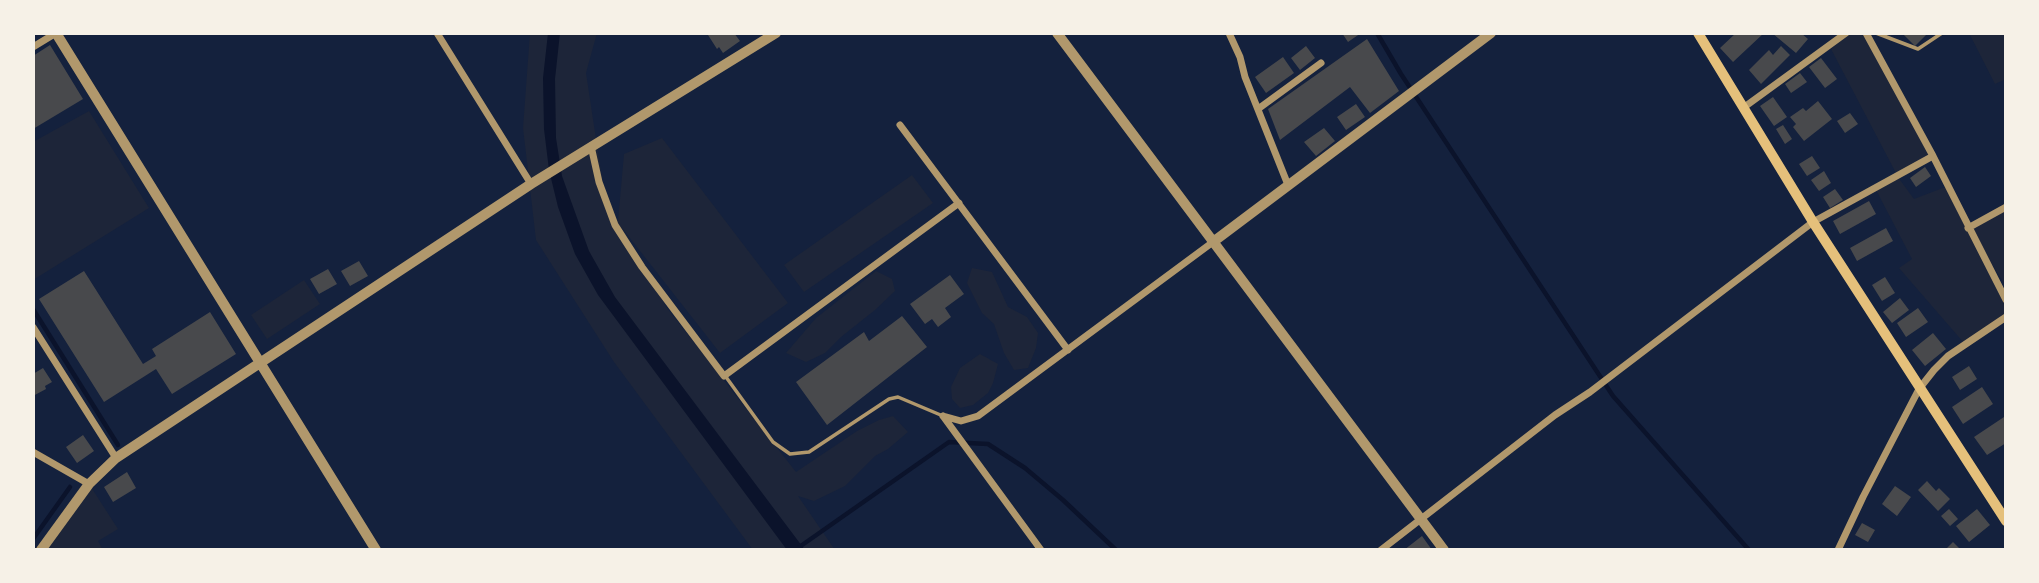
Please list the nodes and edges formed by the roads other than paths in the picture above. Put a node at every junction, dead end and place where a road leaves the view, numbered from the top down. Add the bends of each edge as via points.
1 (56, 33) edge
2 (437, 33) edge
3 (776, 33) edge
4 (1058, 33) edge
5 (1229, 33) edge
6 (1491, 33) edge
7 (1698, 33) edge
8 (1846, 33) edge
9 (1866, 33) edge
10 (1876, 33) edge
11 (1942, 33) edge
12 (33, 47) edge
13 (1321, 63) dead end
14 (1743, 108) junction
15 (1258, 109) junction
16 (900, 125) dead end
17 (590, 146) junction
18 (1933, 156) junction
19 (531, 184) junction
20 (1288, 185) junction
21 (959, 203) junction
22 (2006, 207) edge
23 (1813, 222) junction
24 (1968, 228) junction
25 (1213, 242) junction
26 (2006, 300) edge
27 (2006, 317) edge
28 (33, 327) edge
29 (1068, 350) junction
30 (261, 363) junction
31 (724, 376) junction
32 (1919, 389) junction
33 (943, 416) junction
34 (33, 452) edge
35 (116, 458) junction
36 (89, 484) junction
37 (1422, 520) junction
38 (2006, 521) edge
39 (1443, 549) edge
40 (41, 550) edge
41 (376, 550) edge
42 (1041, 550) edge
43 (1381, 550) edge
44 (1839, 550) edge

1 - 12 street
1 - 30 street
2 - 19 street
3 - 17 street
4 - 25 street
5 - 15 street
6 - 20 street
7 - 14 main road
8 - 14 street
9 - 18 street
10 - 11 lane via 1918,49
13 - 15 street
14 - 23 main road
15 - 20 street
16 - 21 street
17 - 19 street
17 - 31 street via 615,225
18 - 23 street
18 - 24 street
19 - 30 street
20 - 25 street
21 - 29 street
21 - 31 street
22 - 24 street
23 - 32 main road
23 - 37 street
24 - 26 street
25 - 29 street
25 - 37 street
27 - 32 street via 1948,356
28 - 35 street
29 - 33 street via 978,416 961,421
30 - 35 street
30 - 41 street
31 - 33 lane via 773,442 790,454 809,452 889,398 898,397
32 - 38 main road
32 - 44 street
33 - 42 street
34 - 36 street
35 - 36 street
36 - 40 street
37 - 39 street
37 - 43 street

